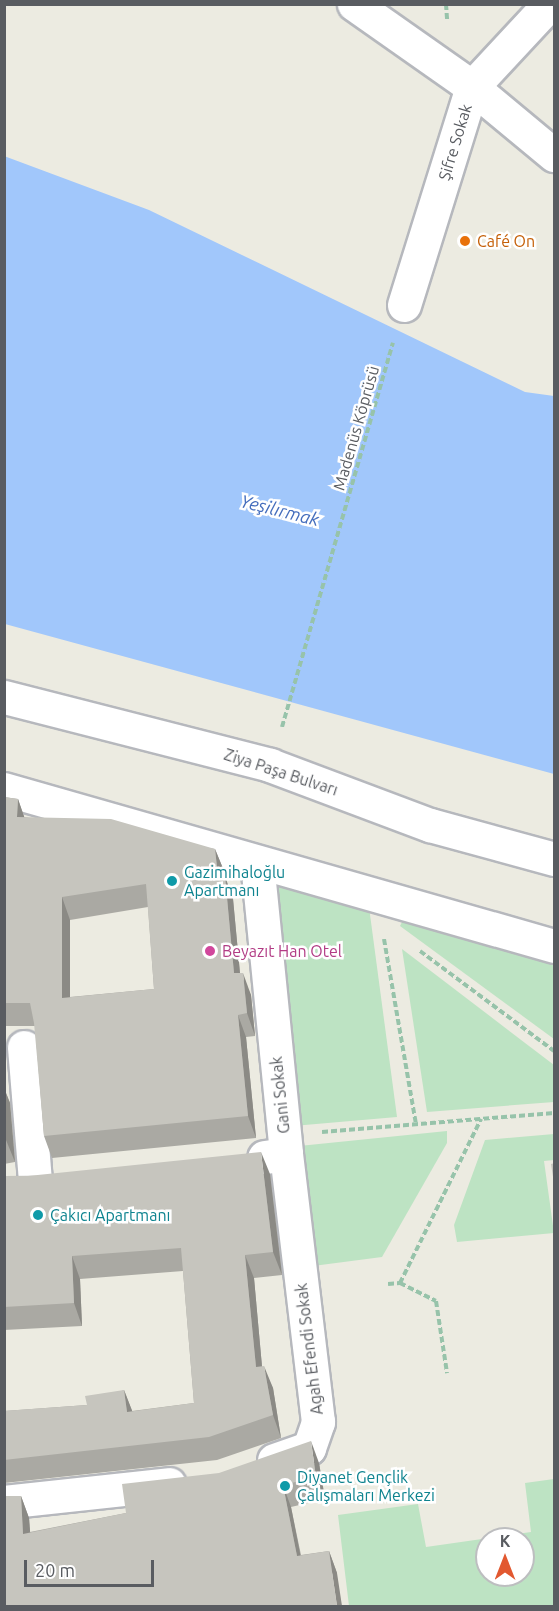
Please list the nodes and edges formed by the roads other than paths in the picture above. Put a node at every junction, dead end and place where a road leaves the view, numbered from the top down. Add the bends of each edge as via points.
1 (354, 4) edge
2 (552, 5) edge
3 (472, 87) junction
4 (555, 155) edge
5 (404, 305) road end
6 (4, 697) edge
7 (4, 789) edge
8 (555, 859) edge
9 (257, 862) junction
10 (555, 946) edge
11 (24, 1047) dead end
12 (285, 1145) junction
13 (229, 1160) edge
14 (69, 1177) edge
15 (20, 1181) edge
16 (243, 1471) edge
17 (198, 1481) edge
18 (4, 1502) edge

1 - 3 street
2 - 3 street, Şifre Sokak
3 - 4 street
3 - 5 street, Şifre Sokak
6 - 8 street, Ziya Paşa Bulvarı via 270,765 430,825
7 - 9 street
9 - 10 street
9 - 12 street, Gani Sokak
11 - 15 street
12 - 13 street, Gani Sokak
12 - 16 street, Agah Efendi Sokak via 318,1422 309,1448
14 - 15 street
17 - 18 street

